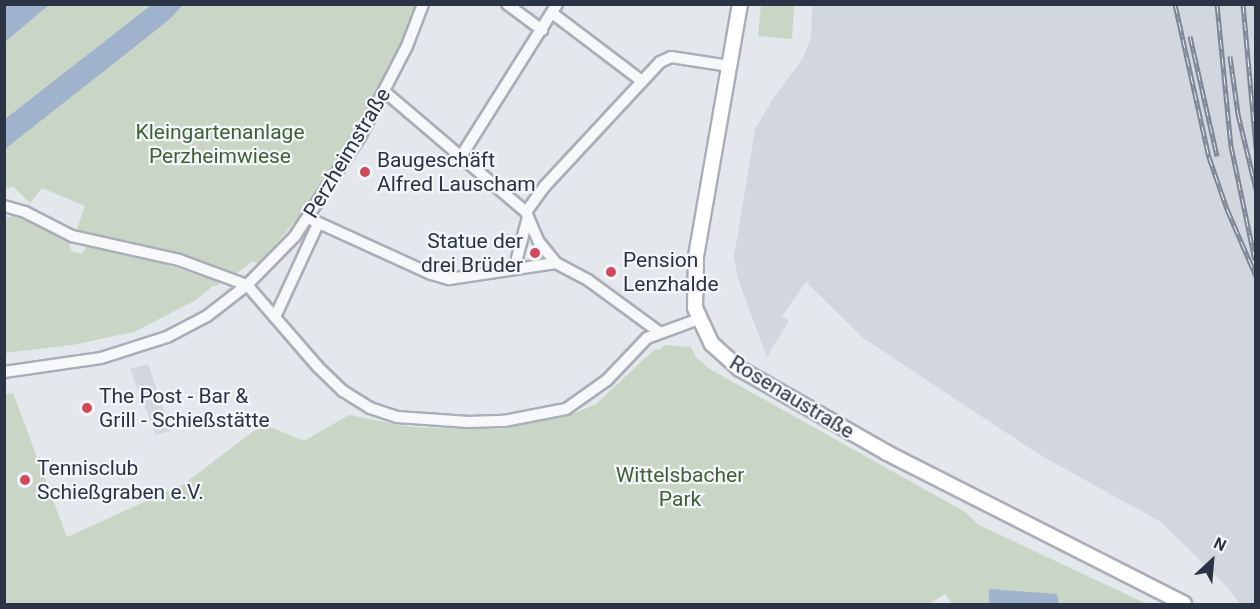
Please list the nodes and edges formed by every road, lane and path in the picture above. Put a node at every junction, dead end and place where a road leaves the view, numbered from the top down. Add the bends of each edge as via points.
1 (423, 4) edge
2 (507, 4) edge
3 (740, 4) edge
4 (554, 9) edge
5 (542, 30) junction
6 (729, 66) junction
7 (642, 81) junction
8 (385, 92) junction
9 (460, 158) junction
10 (4, 206) edge
11 (527, 214) junction
12 (308, 218) junction
13 (318, 224) junction
14 (556, 263) junction
15 (518, 268) junction
16 (247, 285) junction
17 (275, 317) junction
18 (699, 319) junction
19 (659, 332) junction
20 (4, 372) edge
21 (1184, 604) edge

1 - 8 street, Perzheimstraße
2 - 5 street
3 - 6 main road, Rosenaustraße
4 - 5 street
4 - 7 street
5 - 9 street
6 - 7 street via 671,57 660,62
6 - 18 main road, Rosenaustraße via 696,257 694,294
7 - 11 street via 544,187
8 - 9 street
8 - 12 street, Perzheimstraße
9 - 11 street
10 - 16 street via 72,236 179,260
11 - 14 street via 539,242
11 - 15 street
12 - 13 street
12 - 16 street, Perzheimstraße
13 - 15 street via 449,279
13 - 17 street, Perzheimstraße
14 - 15 street
14 - 19 street via 588,280
16 - 17 street
16 - 20 street, Perzheimstraße via 207,316 167,337 101,358
17 - 19 street via 332,380 370,408 407,418 469,422 504,422 566,410 607,380 648,338
18 - 19 street
18 - 21 main road, Rosenaustraße via 712,344 740,369 896,459

